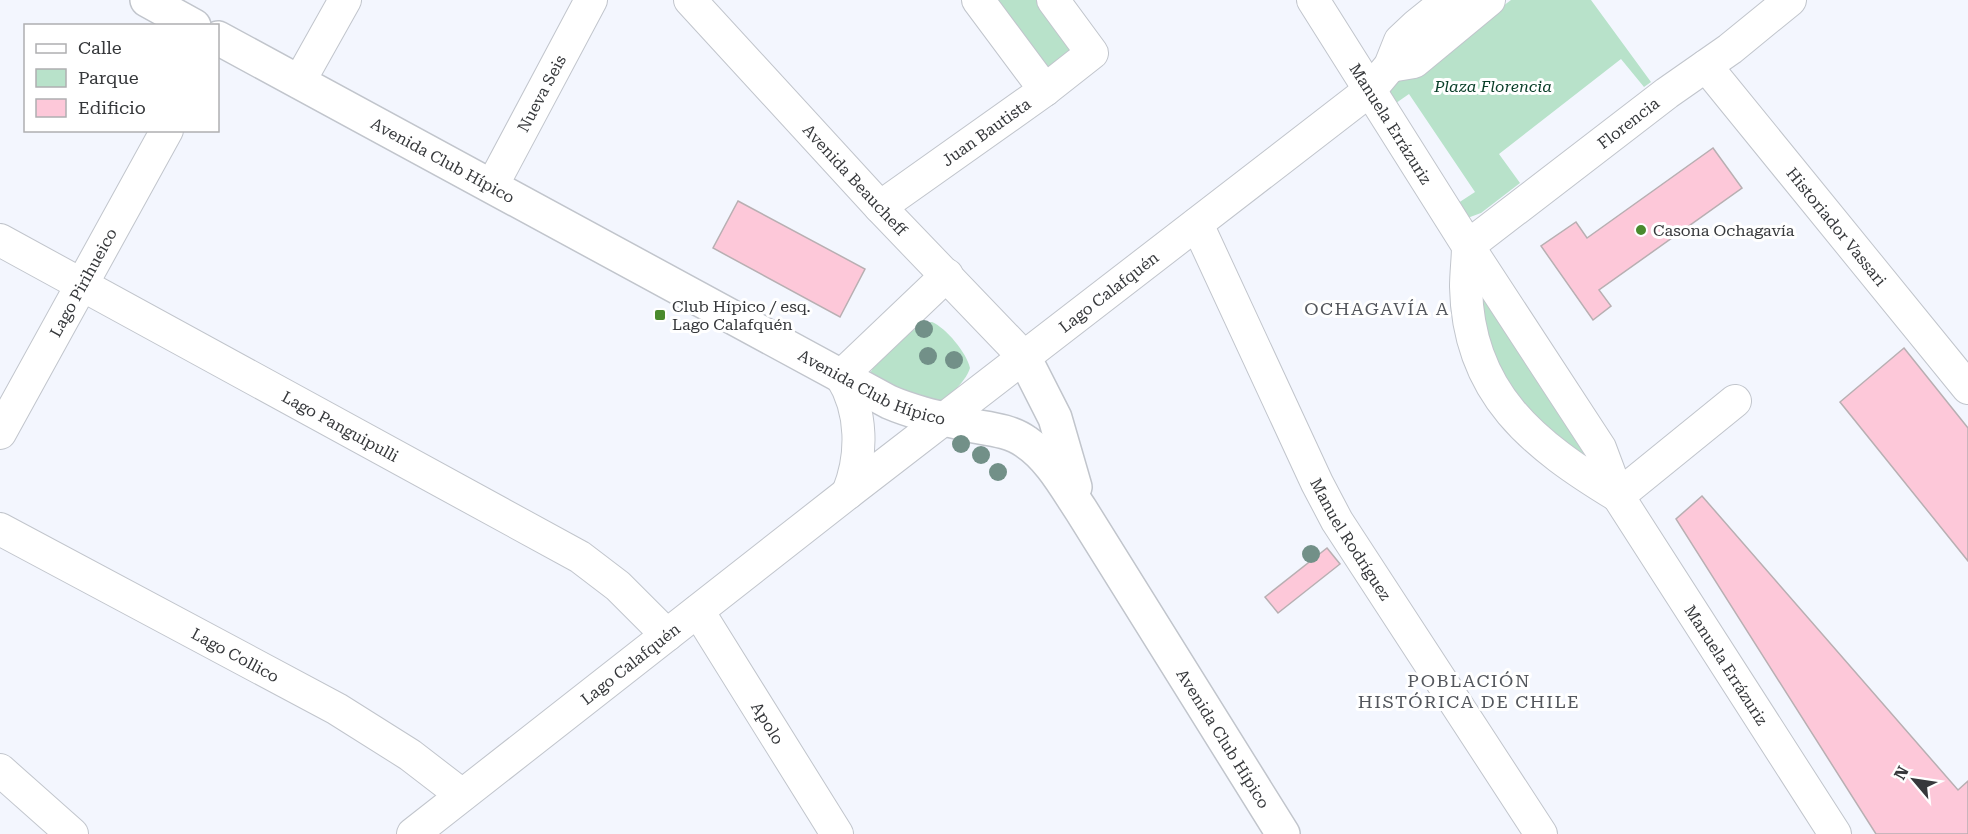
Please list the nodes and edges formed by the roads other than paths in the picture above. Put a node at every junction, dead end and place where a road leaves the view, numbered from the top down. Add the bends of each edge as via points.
1 (147, 0) edge
2 (345, 0) edge
3 (591, 0) edge
4 (690, 0) edge
5 (978, 0) edge
6 (1053, 0) edge
7 (1313, 0) edge
8 (1448, 0) edge
9 (1489, 0) edge
10 (1790, 0) edge
11 (190, 24) edge
12 (219, 39) edge
13 (1390, 66) junction
14 (1706, 66) junction
15 (299, 82) junction
16 (1045, 90) junction
17 (1370, 90) junction
18 (166, 132) edge
19 (492, 186) junction
20 (880, 207) junction
21 (1197, 224) junction
22 (0, 240) edge
23 (1468, 246) junction
24 (946, 275) junction
25 (81, 284) junction
26 (1024, 357) junction
27 (841, 376) junction
28 (1968, 388) edge
29 (1735, 401) dead end
30 (944, 419) junction
31 (0, 433) edge
32 (848, 493) junction
33 (1618, 496) junction
34 (1081, 510) junction
35 (0, 529) edge
36 (698, 611) junction
37 (667, 635) junction
38 (0, 770) edge
39 (462, 795) junction
40 (424, 831) edge
41 (72, 834) edge
42 (837, 834) edge
43 (1283, 834) edge
44 (1541, 834) edge
45 (1835, 834) edge

1 - 11 main road
2 - 15 street
3 - 19 street, Nueva Seis
4 - 20 street, Avenida Beaucheff
5 - 16 street
6 - 16 street, Juan Bautista via 1092,53
7 - 17 street, Manuela Errázuriz
8 - 13 street, Lago Calafquén via 1400,41
9 - 13 street via 1414,62
10 - 14 street, Florencia
12 - 15 main road, Avenida Club Hípico
13 - 17 street, Lago Calafquén
14 - 23 street, Florencia
14 - 28 street, Historiador Vassari
15 - 19 main road, Avenida Club Hípico
16 - 20 street, Juan Bautista
17 - 21 street, Lago Calafquén
17 - 23 street, Manuela Errázuriz
18 - 25 street, Lago Pirihueico
19 - 27 main road, Avenida Club Hípico
20 - 24 street, Avenida Beaucheff
21 - 26 street, Lago Calafquén
21 - 44 street, Manuel Rodríguez via 1337,521
22 - 25 street, Lago Panguipulli
23 - 33 street, Manuela Errázuriz via 1600,448
23 - 33 street, Manuela Errázuriz via 1466,287 1473,340 1492,387 1538,440
24 - 26 street, Avenida Beaucheff
24 - 27 street
25 - 31 street, Lago Pirihueico
25 - 37 street, Lago Panguipulli via 580,557 618,586
26 - 30 street, Lago Calafquén
26 - 34 main road via 1055,418
27 - 30 main road, Avenida Club Hípico via 903,408
27 - 32 street via 854,408 859,442
29 - 33 street
30 - 32 street, Lago Calafquén
30 - 34 main road, Avenida Club Hípico via 999,430 1026,441 1051,466
32 - 36 street, Lago Calafquén
33 - 45 street, Manuela Errázuriz
34 - 43 main road, Avenida Club Hípico
35 - 39 street, Lago Collico via 337,709 410,755
36 - 37 street, Lago Calafquén
36 - 42 street, Apolo
37 - 39 street, Lago Calafquén
38 - 41 street
39 - 40 street, Lago Calafquén

